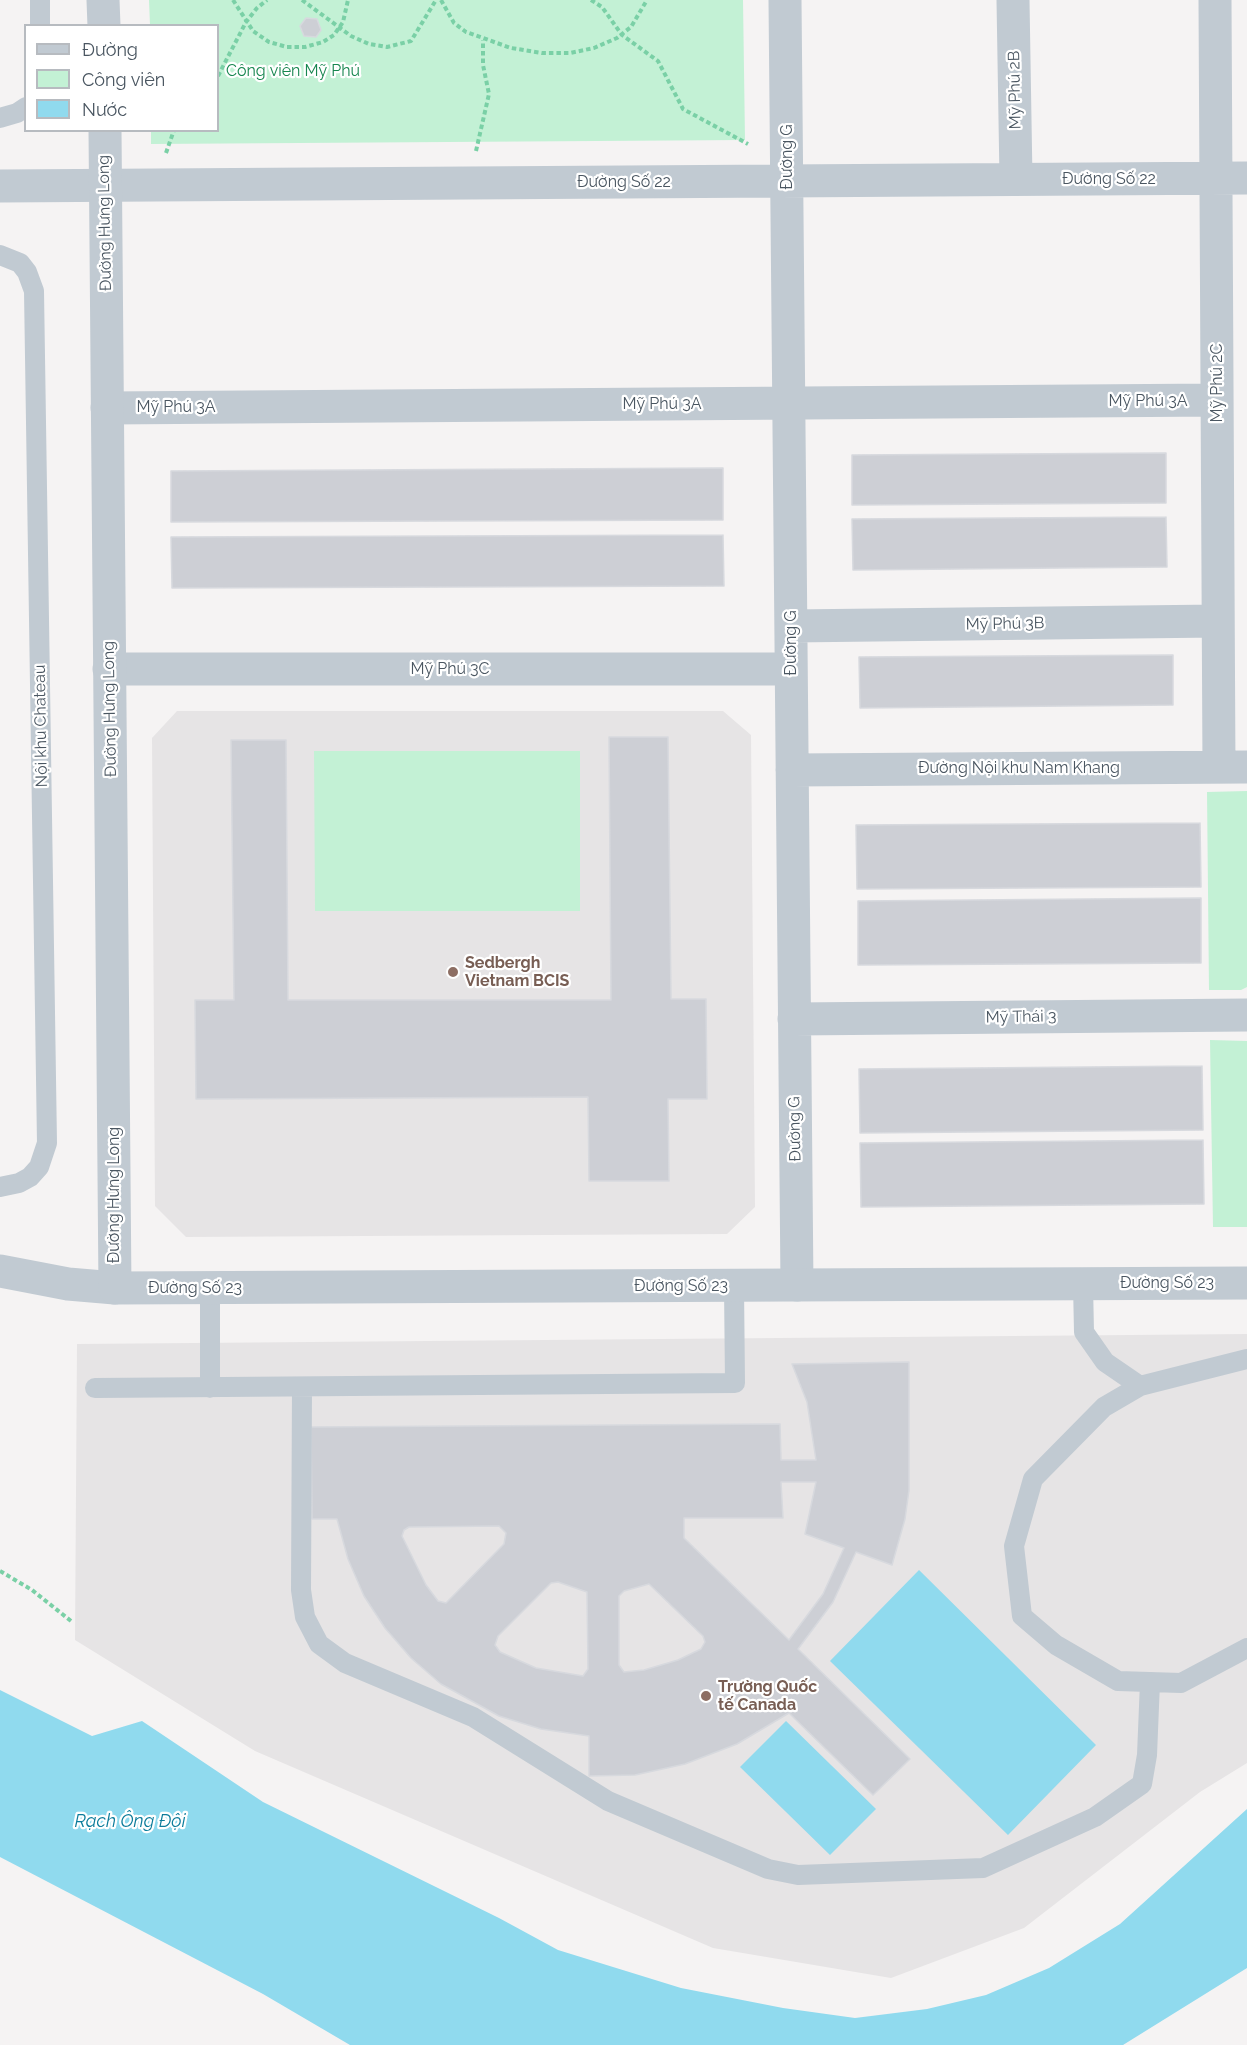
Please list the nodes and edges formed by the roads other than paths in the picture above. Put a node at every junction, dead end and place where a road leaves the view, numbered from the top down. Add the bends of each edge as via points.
1 (40, 0) edge
2 (103, 0) edge
3 (785, 0) edge
4 (1014, 0) edge
5 (1215, 0) edge
6 (40, 24) edge
7 (104, 24) edge
8 (24, 108) edge
9 (0, 118) edge
10 (105, 132) edge
11 (1232, 178) edge
12 (1016, 179) junction
13 (787, 181) junction
14 (105, 185) junction
15 (0, 186) edge
16 (0, 255) edge
17 (1217, 400) junction
18 (789, 403) junction
19 (107, 408) junction
20 (1218, 621) junction
21 (791, 626) junction
22 (109, 669) junction
23 (791, 669) junction
24 (1233, 767) edge
25 (792, 770) junction
26 (1247, 1015) edge
27 (794, 1019) junction
28 (0, 1187) edge
29 (0, 1271) edge
30 (1247, 1283) edge
31 (1083, 1284) junction
32 (797, 1285) junction
33 (734, 1286) junction
34 (115, 1288) junction
35 (210, 1288) junction
36 (1247, 1359) edge
37 (1140, 1386) junction
38 (302, 1387) junction
39 (95, 1388) dead end
40 (210, 1388) junction
41 (1247, 1648) edge
42 (1150, 1682) junction

1 - 6 lane
2 - 7 street
3 - 13 street, Đường G
4 - 12 street, Mỹ Phú 2B
5 - 11 street, Mỹ Phú 2C
8 - 9 lane
10 - 14 street, Đường Hưng Long
11 - 12 street, Đường Số 22
11 - 17 street, Mỹ Phú 2C
12 - 13 street, Đường Số 22
13 - 14 street, Đường Số 22
13 - 18 street, Đường G
14 - 15 street, Đường Số 22
14 - 19 street, Đường Hưng Long
16 - 28 lane, Nội khu Chateau via 20,263 34,291 47,1143 39,1167 30,1177
17 - 18 street, Mỹ Phú 3A
17 - 20 street, Mỹ Phú 2C
18 - 19 street, Mỹ Phú 3A
18 - 21 street, Đường G
19 - 22 street, Đường Hưng Long
20 - 21 street, Mỹ Phú 3B
20 - 24 street, Mỹ Phú 2C
21 - 23 street, Đường G
22 - 23 street, Mỹ Phú 3C
22 - 34 street, Đường Hưng Long
23 - 25 street, Đường G
24 - 25 street, Đường Nội khu Nam Khang
25 - 27 street, Đường G
26 - 27 street, Mỹ Thái 3
27 - 32 street, Đường G
29 - 34 street, Đường Số 23
30 - 31 street, Đường Số 23
31 - 32 street, Đường Số 23
31 - 37 lane via 1084,1332 1105,1362
32 - 33 street, Đường Số 23
33 - 35 street, Đường Số 23
33 - 38 lane via 735,1383
34 - 35 street, Đường Số 23
35 - 40 lane
36 - 37 lane
37 - 42 lane via 1104,1407 1033,1479 1014,1546 1022,1616 1056,1646 1118,1682
38 - 40 lane
38 - 42 lane via 301,1590 305,1617 319,1644 345,1663 473,1717 608,1801 768,1869 798,1875 983,1868 1095,1817 1142,1784
39 - 40 lane
41 - 42 lane via 1181,1683

